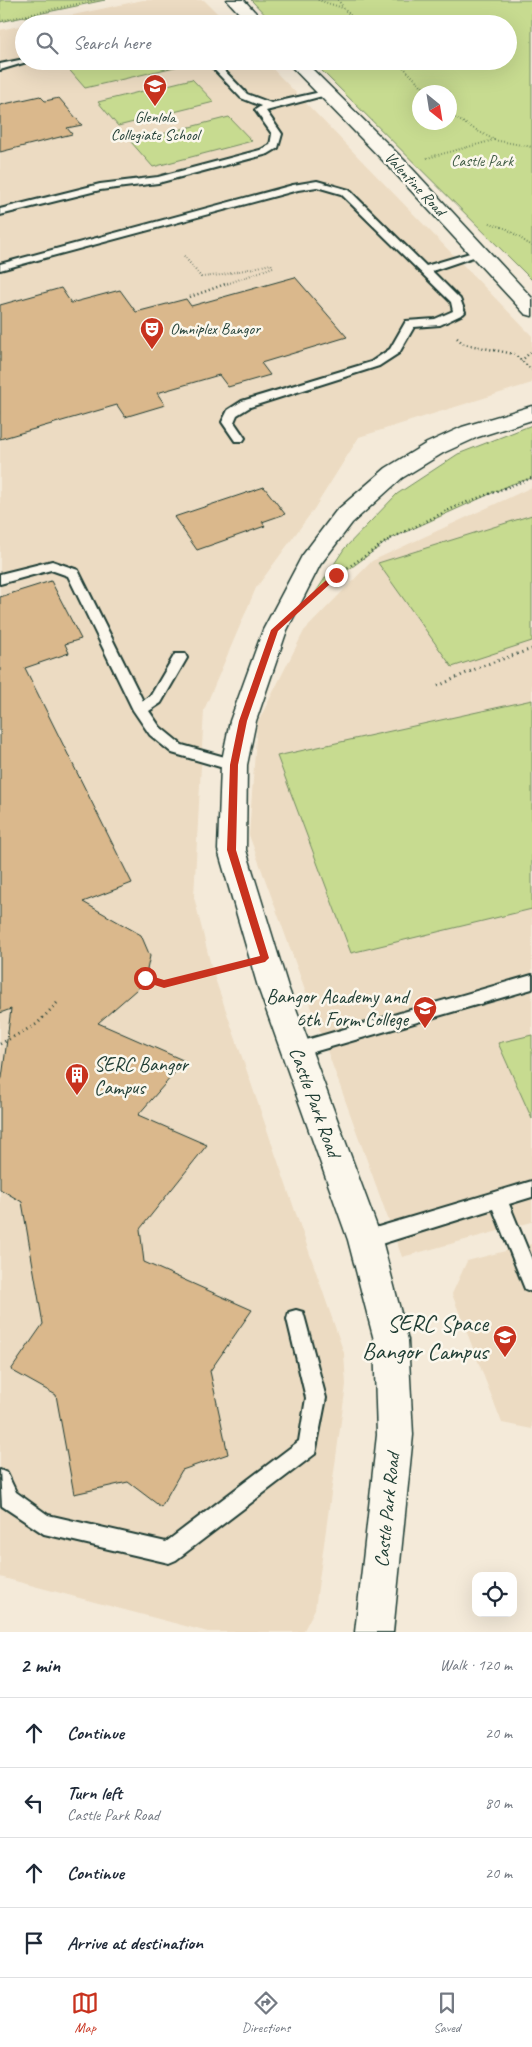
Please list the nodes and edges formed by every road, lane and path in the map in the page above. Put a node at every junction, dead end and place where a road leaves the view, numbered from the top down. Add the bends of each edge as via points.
1 (95, 0) edge
2 (235, 0) edge
3 (318, 0) edge
4 (338, 0) edge
5 (343, 8) junction
6 (27, 15) edge
7 (249, 15) edge
8 (350, 15) edge
9 (15, 18) edge
10 (0, 21) edge
11 (15, 64) edge
12 (0, 67) edge
13 (219, 70) edge
14 (302, 70) edge
15 (405, 70) edge
16 (421, 85) edge
17 (325, 94) junction
18 (270, 106) junction
19 (457, 119) edge
20 (494, 140) junction
21 (532, 147) edge
22 (399, 166) junction
23 (0, 212) edge
24 (480, 253) junction
25 (184, 256) dead end
26 (0, 266) edge
27 (424, 270) junction
28 (190, 297) dead end
29 (532, 310) edge
30 (440, 322) junction
31 (532, 351) edge
32 (521, 360) junction
33 (532, 370) edge
34 (532, 414) edge
35 (239, 438) dead end
36 (532, 478) edge
37 (336, 575) dead end
38 (0, 579) edge
39 (532, 649) edge
40 (180, 658) dead end
41 (438, 686) dead end
42 (140, 710) junction
43 (234, 765) junction
44 (265, 958) junction
45 (145, 978) dead end
46 (532, 982) edge
47 (58, 1002) dead end
48 (0, 1044) edge
49 (296, 1050) junction
50 (532, 1189) edge
51 (498, 1199) junction
52 (365, 1240) junction
53 (532, 1283) edge
54 (296, 1319) dead end
55 (0, 1480) edge
56 (374, 1632) edge

1 - 6 path
2 - 7 street
3 - 5 path
4 - 5 path
5 - 8 path
9 - 10 path
11 - 12 lane
13 - 18 lane via 244,96
14 - 17 street, Valentine Road
15 - 16 path
17 - 18 lane
17 - 22 street, Valentine Road
18 - 23 lane via 260,110 277,134 275,146 264,152 158,180 100,187
19 - 20 path
20 - 21 path
20 - 22 path
22 - 24 street, Valentine Road
24 - 27 lane
24 - 29 street, Valentine Road
25 - 28 path via 201,277 273,266
26 - 27 lane via 317,184 344,192
27 - 30 lane via 456,301 458,312
30 - 32 path via 464,344 514,354
30 - 35 lane via 429,325 410,323 395,351 360,370 246,404 232,413 228,422
31 - 32 path
32 - 33 path
34 - 43 street, Castle Park Road via 470,432 435,448 394,473 344,517 310,562 275,630 243,721
36 - 37 path via 459,505 390,539
38 - 42 lane via 52,564 73,573
39 - 41 path
40 - 42 lane via 156,700
42 - 43 lane via 155,731 177,749
43 - 44 street, Castle Park Road via 232,850
44 - 45 path via 164,984
44 - 49 street, Castle Park Road
46 - 49 lane
47 - 48 path via 37,1024
49 - 52 street, Castle Park Road
50 - 51 lane
51 - 52 lane
51 - 53 lane
52 - 56 street, Castle Park Road via 390,1340 395,1435
54 - 55 lane via 316,1398 308,1447 169,1553 44,1524 9,1499

